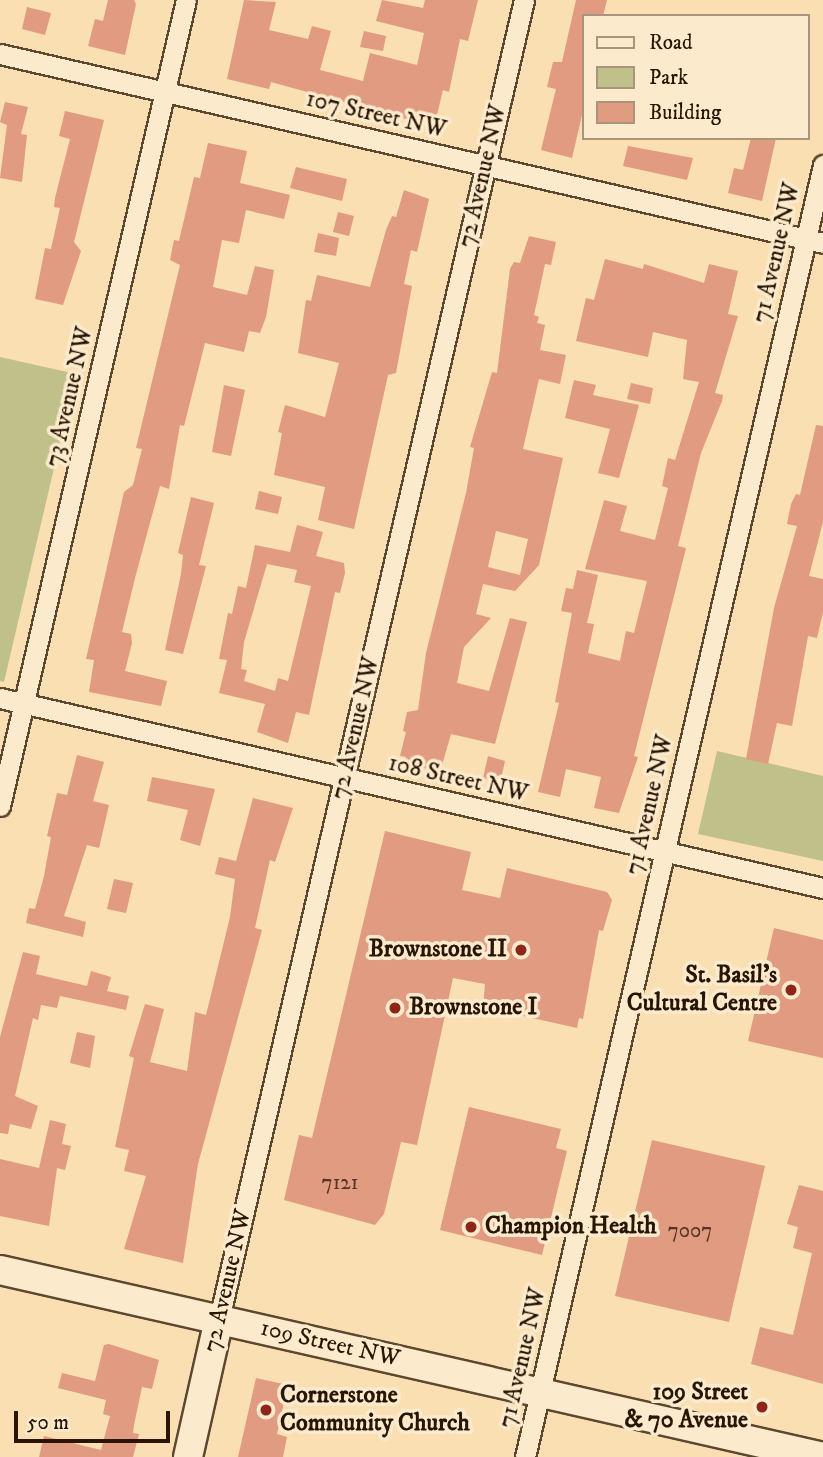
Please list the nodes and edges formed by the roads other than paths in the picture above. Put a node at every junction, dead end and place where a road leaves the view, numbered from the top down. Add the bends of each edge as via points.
1 (186, 0) edge
2 (524, 0) edge
3 (0, 54) edge
4 (166, 92) junction
5 (823, 165) edge
6 (486, 166) junction
7 (814, 241) edge
8 (0, 698) edge
9 (24, 703) junction
10 (344, 777) junction
11 (0, 806) edge
12 (664, 852) junction
13 (823, 888) edge
14 (0, 1270) edge
15 (219, 1318) junction
16 (540, 1392) junction
17 (188, 1457) edge
18 (525, 1457) edge
19 (823, 1457) edge

1 - 4 street, 73 Avenue NW
2 - 6 street, 72 Avenue NW
3 - 4 street, 107 Street NW
4 - 6 street, 107 Street NW
4 - 9 street, 73 Avenue NW
5 - 7 street, 71 Avenue NW
6 - 7 street, 107 Street NW
6 - 10 street, 72 Avenue NW
7 - 12 street, 71 Avenue NW
8 - 9 street, 108 Street NW
9 - 10 street, 108 Street NW
9 - 11 street, 73 Avenue NW
10 - 12 street, 108 Street NW
10 - 15 street, 72 Avenue NW
12 - 13 street, 108 Street NW
12 - 16 street, 71 Avenue NW
14 - 15 main road, 109 Street NW
15 - 16 main road, 109 Street NW
15 - 17 main road, 72 Avenue NW
16 - 18 street, 71 Avenue NW
16 - 19 main road, 109 Street NW

